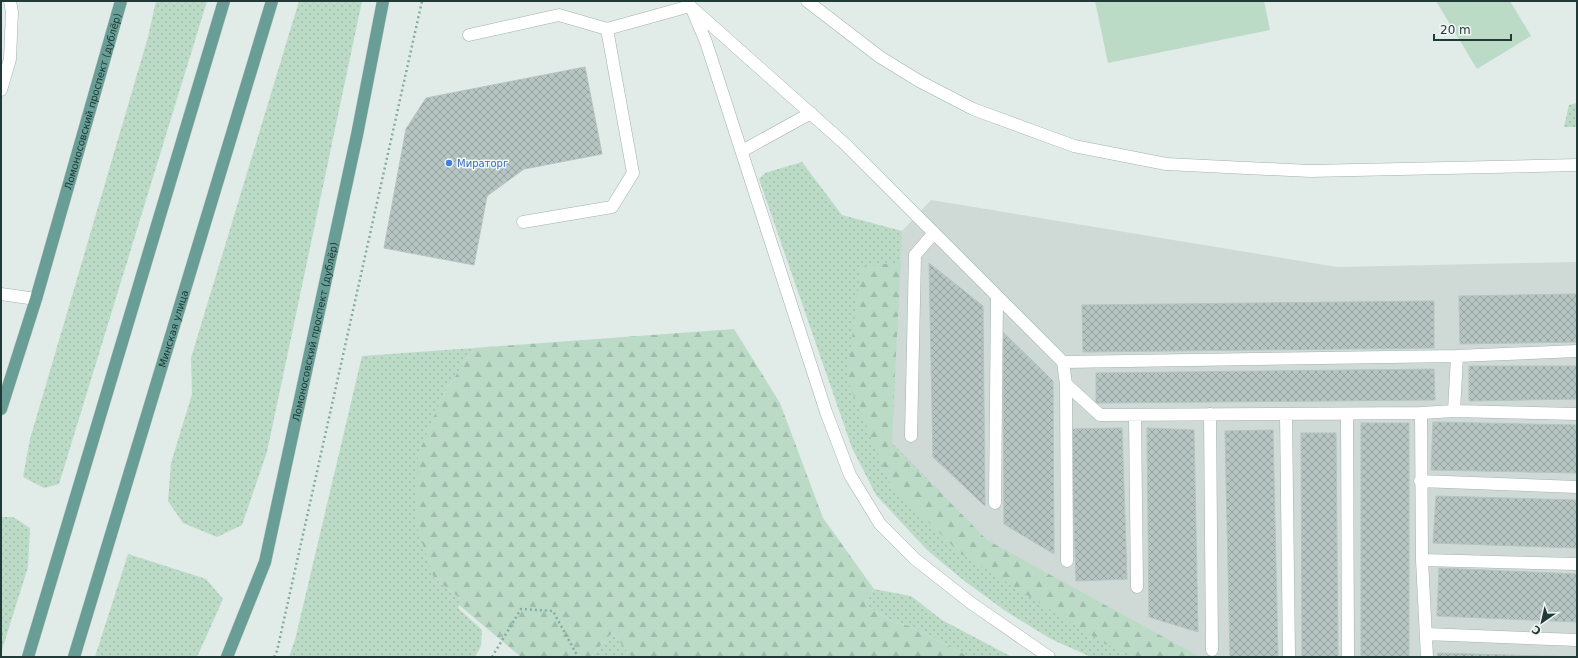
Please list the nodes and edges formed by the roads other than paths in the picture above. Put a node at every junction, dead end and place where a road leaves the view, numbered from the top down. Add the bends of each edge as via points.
1 (10, 1) edge
2 (121, 1) edge
3 (224, 1) edge
4 (272, 1) edge
5 (383, 1) edge
6 (807, 1) edge
7 (689, 3) edge
8 (607, 29) junction
9 (469, 35) dead end
10 (1, 90) edge
11 (811, 114) junction
12 (742, 151) junction
13 (1577, 165) edge
14 (522, 222) dead end
15 (934, 233) junction
16 (1, 294) edge
17 (997, 296) junction
18 (36, 299) junction
19 (1577, 351) edge
20 (1457, 356) junction
21 (1063, 362) junction
22 (1066, 384) junction
23 (1, 409) edge
24 (1454, 411) junction
25 (1421, 413) junction
26 (1210, 414) junction
27 (1286, 414) junction
28 (1347, 414) junction
29 (1577, 414) edge
30 (1135, 415) junction
31 (911, 436) dead end
32 (1420, 482) junction
33 (1577, 487) edge
34 (996, 502) dead end
35 (1422, 560) junction
36 (1066, 561) dead end
37 (1577, 564) edge
38 (1137, 587) dead end
39 (1426, 634) junction
40 (1577, 640) edge
41 (1212, 650) dead end
42 (28, 657) edge
43 (74, 657) edge
44 (227, 657) edge
45 (1049, 657) edge
46 (1289, 657) edge
47 (1348, 657) edge
48 (1427, 657) edge

1 - 10 street via 10,59
2 - 18 main road, Ломоносовский проспект (дублёр)
3 - 42 main road
4 - 43 main road, Минская улица
5 - 44 main road, Ломоносовский проспект (дублёр) via 356,142 266,562
6 - 13 street via 880,57 919,81 973,109 1074,146 1166,164 1310,171
7 - 8 street
7 - 11 street
7 - 12 street via 706,42
8 - 9 street via 559,15
8 - 14 street via 633,173 612,207
11 - 12 street
11 - 15 street
12 - 45 street via 826,412 854,481 880,524 915,559 977,607
15 - 17 street
15 - 31 street via 915,255
16 - 18 street
17 - 21 street
17 - 34 street
18 - 23 main road, Ломоносовский проспект (дублёр)
19 - 20 street
20 - 21 street
20 - 24 street
21 - 22 street
22 - 30 street via 1100,415
22 - 36 street
24 - 25 street
24 - 29 street
25 - 28 street
25 - 32 street
26 - 27 street
26 - 30 street
26 - 41 street
27 - 28 street
27 - 46 street
28 - 47 street
30 - 38 street
32 - 33 street
32 - 35 street
35 - 37 street
35 - 39 street
39 - 40 street
39 - 48 street

